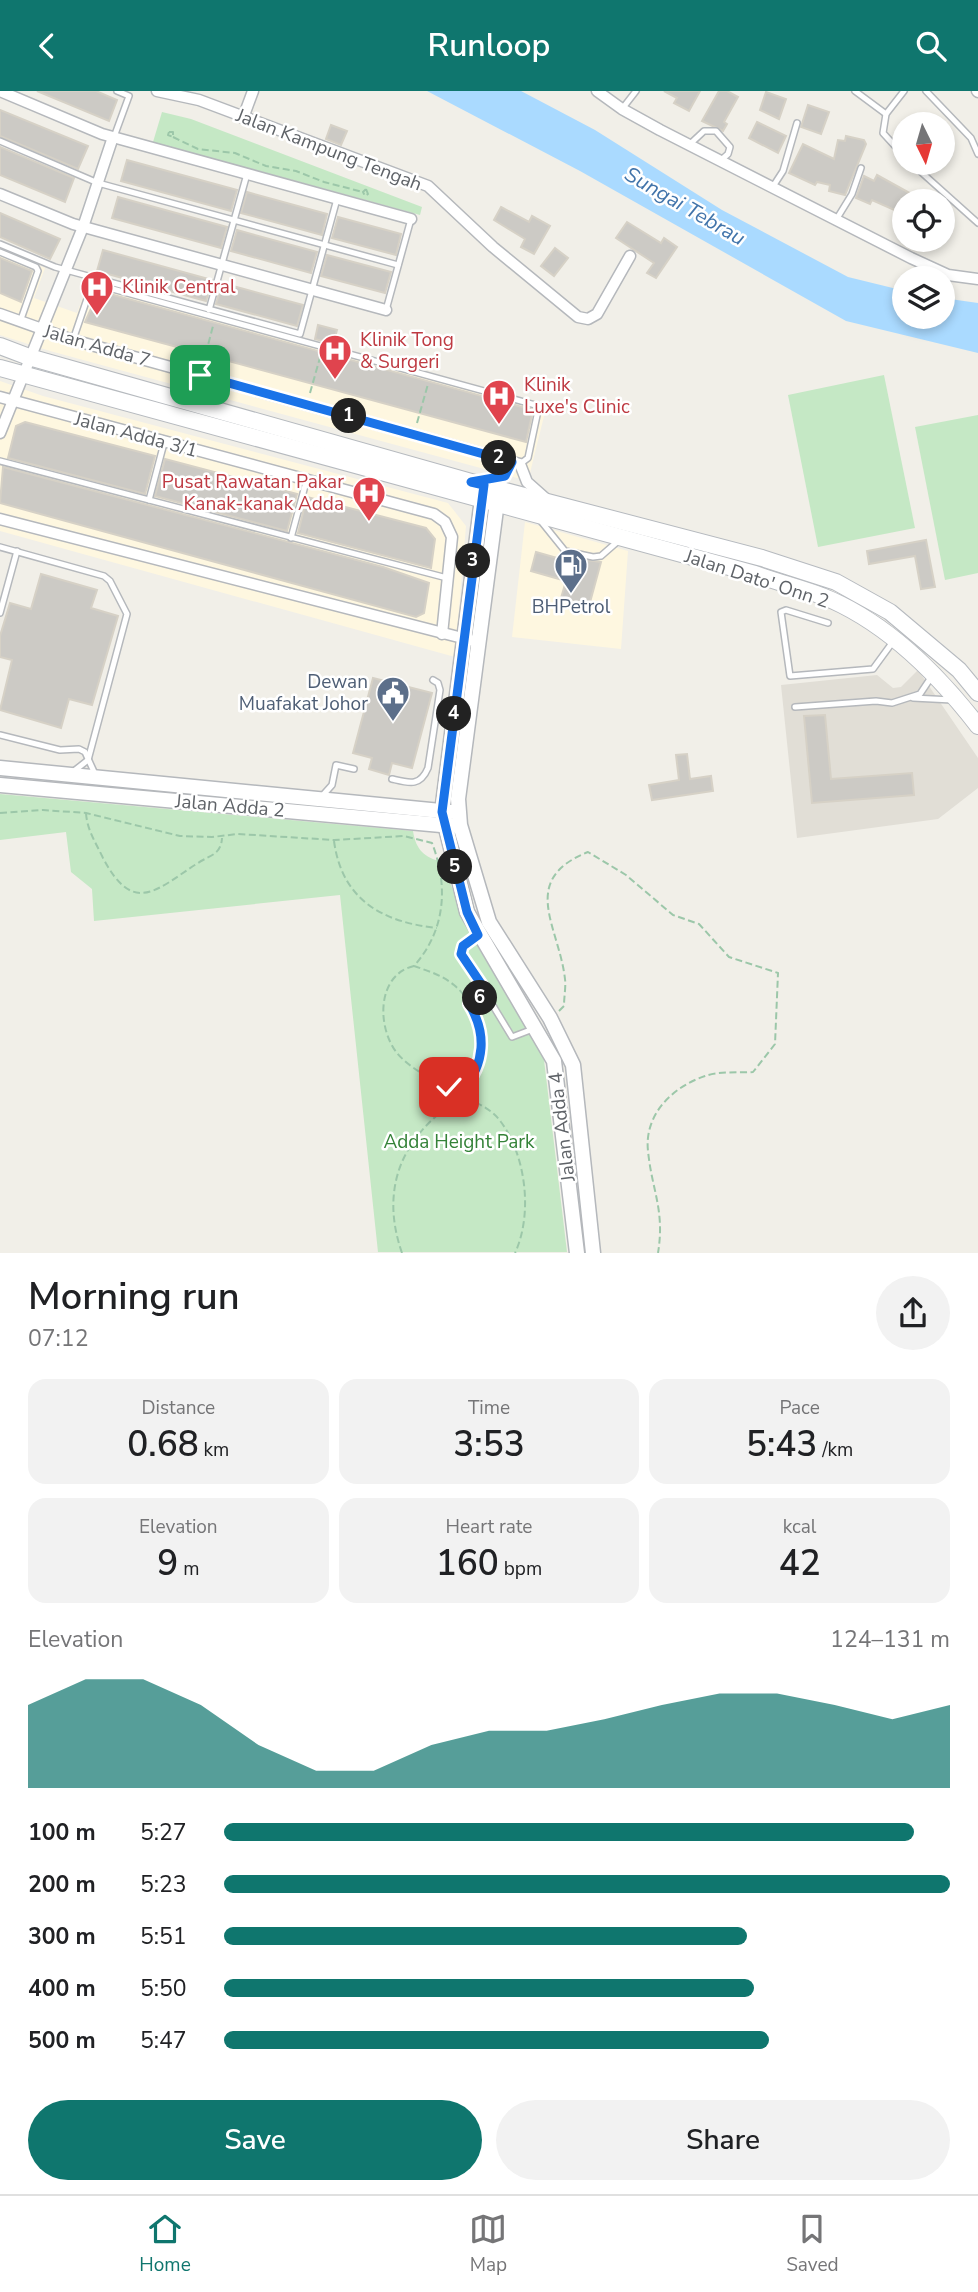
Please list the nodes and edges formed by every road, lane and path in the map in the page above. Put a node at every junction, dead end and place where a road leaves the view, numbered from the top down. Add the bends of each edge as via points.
1 (0, 91) edge
2 (117, 91) edge
3 (157, 91) edge
4 (253, 91) edge
5 (597, 91) edge
6 (636, 91) edge
7 (855, 91) edge
8 (904, 91) edge
9 (926, 91) edge
10 (622, 109) junction
11 (886, 114) junction
12 (243, 118) junction
13 (797, 123) dead end
14 (173, 137) dead end
15 (113, 138) junction
16 (0, 141) edge
17 (892, 143) edge
18 (689, 145) junction
19 (978, 154) edge
20 (720, 161) junction
21 (861, 168) dead end
22 (247, 174) junction
23 (924, 175) edge
24 (98, 183) junction
25 (772, 188) junction
26 (363, 192) dead end
27 (0, 194) edge
28 (337, 199) junction
29 (411, 219) joint
30 (234, 220) junction
31 (836, 220) junction
32 (978, 223) edge
33 (83, 227) junction
34 (0, 244) edge
35 (324, 245) junction
36 (0, 251) edge
37 (630, 256) dead end
38 (222, 265) junction
39 (398, 265) junction
40 (67, 271) junction
41 (978, 279) edge
42 (312, 290) junction
43 (209, 310) junction
44 (386, 310) joint
45 (0, 314) edge
46 (215, 318) junction
47 (20, 323) junction
48 (41, 330) junction
49 (73, 340) junction
50 (0, 346) edge
51 (323, 347) junction
52 (29, 357) junction
53 (0, 368) edge
54 (200, 375) junction
55 (21, 376) junction
56 (430, 377) junction
57 (0, 397) edge
58 (12, 402) junction
59 (306, 404) junction
60 (0, 433) edge
61 (414, 435) junction
62 (164, 443) junction
63 (0, 461) edge
64 (516, 463) junction
65 (306, 482) junction
66 (486, 492) junction
67 (149, 500) junction
68 (553, 503) junction
69 (537, 516) junction
70 (0, 519) edge
71 (291, 538) junction
72 (624, 540) junction
73 (0, 547) edge
74 (17, 551) junction
75 (447, 578) junction
76 (0, 614) edge
77 (828, 623) dead end
78 (442, 634) junction
79 (463, 639) junction
80 (894, 640) junction
81 (478, 642) junction
82 (934, 673) junction
83 (433, 680) dead end
84 (978, 693) edge
85 (914, 698) junction
86 (959, 701) junction
87 (795, 706) dead end
88 (978, 726) edge
89 (0, 735) edge
90 (88, 760) junction
91 (0, 768) edge
92 (354, 769) dead end
93 (68, 775) junction
94 (100, 778) junction
95 (392, 779) dead end
96 (446, 781) junction
97 (0, 785) edge
98 (332, 785) junction
99 (272, 795) junction
100 (374, 806) junction
101 (403, 808) junction
102 (0, 813) edge
103 (86, 813) junction
104 (459, 818) junction
105 (443, 820) junction
106 (222, 837) junction
107 (334, 840) junction
108 (438, 928) junction
109 (478, 935) junction
110 (414, 966) junction
111 (488, 994) junction
112 (469, 1004) junction
113 (550, 1019) junction
114 (536, 1027) junction
115 (463, 1089) junction
116 (457, 1091) junction
117 (466, 1098) junction
118 (459, 1099) junction
119 (402, 1252) edge
120 (515, 1252) edge
121 (577, 1252) edge
122 (593, 1252) edge
123 (658, 1252) edge

1 - 15 street
2 - 15 lane via 129,96
3 - 12 street, Jalan Kampung Tengah via 199,100
4 - 12 street
5 - 10 street
6 - 10 lane
7 - 11 lane
8 - 11 lane
9 - 19 lane via 971,138
10 - 18 street
11 - 17 lane via 883,133
12 - 37 street, Jalan Kampung Tengah via 428,186 578,317 588,319 597,314
13 - 25 lane via 783,171
14 - 26 path via 198,149 235,153 265,166
15 - 22 street
15 - 24 street
16 - 24 lane
18 - 20 street
18 - 20 lane via 704,131 716,131 730,147
20 - 25 street
21 - 31 lane
22 - 28 street
22 - 30 lane
23 - 32 lane
24 - 30 lane
24 - 33 street
25 - 31 street
27 - 33 street
28 - 29 street
28 - 35 lane
29 - 39 lane
30 - 35 lane
30 - 38 lane
31 - 41 street via 948,275
33 - 38 street
33 - 40 street
34 - 40 lane
35 - 39 lane
35 - 42 lane
36 - 47 lane via 38,271
38 - 42 street
38 - 43 lane
39 - 44 lane
40 - 43 lane
40 - 48 street
42 - 43 lane via 300,334
42 - 44 street
45 - 47 street, Jalan Adda 7
46 - 49 lane via 98,285 90,290
46 - 51 lane
46 - 54 path
47 - 48 street, Jalan Adda 7
48 - 49 street, Jalan Adda 7
48 - 52 street
49 - 54 street, Jalan Adda 7
50 - 52 main road
51 - 56 lane
51 - 59 path
52 - 55 street
52 - 66 main road
53 - 55 main road
54 - 59 street, Jalan Adda 7
55 - 58 street
55 - 66 main road
56 - 61 path
56 - 64 lane via 541,408 528,458
57 - 58 street, Jalan Adda 3/1
58 - 60 street
58 - 62 street, Jalan Adda 3/1
59 - 61 street, Jalan Adda 7
61 - 64 street, Jalan Adda 7
62 - 65 street, Jalan Adda 3/1
62 - 67 lane
63 - 67 lane
64 - 66 street
64 - 68 street via 534,491
65 - 71 lane
65 - 75 street, Jalan Adda 3/1 via 434,515 445,522 452,537
66 - 68 main road, Jalan Dato' Onn 2
66 - 69 main road, Jalan Dato' Onn 2
66 - 79 street, Jalan Adda 4
66 - 81 street, Jalan Adda 4
67 - 71 lane
68 - 84 main road, Jalan Dato' Onn 2 via 836,582 890,613 959,670
69 - 72 main road, Jalan Dato' Onn 2
69 - 72 lane via 565,551 601,556
70 - 78 street
71 - 75 lane
72 - 80 main road, Jalan Dato' Onn 2 via 823,597
73 - 74 lane
74 - 76 lane
74 - 90 lane via 104,576 127,614
75 - 78 street, Jalan Adda 3/1
77 - 80 lane via 781,612 790,676 873,669
78 - 79 street
79 - 81 street
79 - 96 street, Jalan Adda 4
80 - 82 main road, Jalan Dato' Onn 2
81 - 104 street, Jalan Adda 4
82 - 85 lane
82 - 86 main road, Jalan Dato' Onn 2
83 - 95 lane via 440,690 424,779 411,783
85 - 86 lane
85 - 87 lane via 892,703
86 - 88 main road, Jalan Dato' Onn 2
89 - 90 lane via 60,750 79,749
90 - 93 lane
90 - 94 lane
91 - 93 street, Jalan Adda 2
92 - 98 lane via 337,765
93 - 94 street, Jalan Adda 2
94 - 99 street, Jalan Adda 2
96 - 101 street via 435,803
96 - 105 street, Jalan Adda 4
97 - 105 street, Jalan Adda 2
98 - 99 lane via 318,797
98 - 100 lane via 338,797
99 - 100 street, Jalan Adda 2
100 - 101 street, Jalan Adda 2
101 - 105 street, Jalan Adda 2
102 - 103 path
103 - 106 path via 180,836
103 - 106 path via 86,826 110,872 125,889 144,893 164,888 215,855
104 - 105 street, Jalan Adda 2
104 - 113 street, Jalan Adda 4 via 489,922
105 - 109 street, Jalan Adda 4 via 467,912
106 - 107 path
107 - 108 path via 356,894 372,910
107 - 108 path via 404,836 432,843 442,885
108 - 110 path
109 - 111 lane via 461,949
109 - 114 street, Jalan Adda 4
110 - 112 path via 454,985
110 - 116 path via 397,974 385,990 387,1038 413,1068
111 - 112 path
111 - 114 lane via 512,1037
112 - 115 path via 482,1045 481,1060
113 - 122 street, Jalan Adda 4 via 573,1065
113 - 123 path via 564,1006 565,979 547,915 552,878 565,861 588,852 626,875 673,915 699,924 729,957 778,973 775,1044 753,1072 705,1076 672,1094 650,1119 647,1150 662,1228
114 - 121 street, Jalan Adda 4 via 557,1071
115 - 116 path
115 - 117 path
116 - 118 path
117 - 118 path
117 - 120 path via 485,1106 501,1122 520,1165 526,1219
118 - 119 path via 420,1130 405,1151 394,1212

